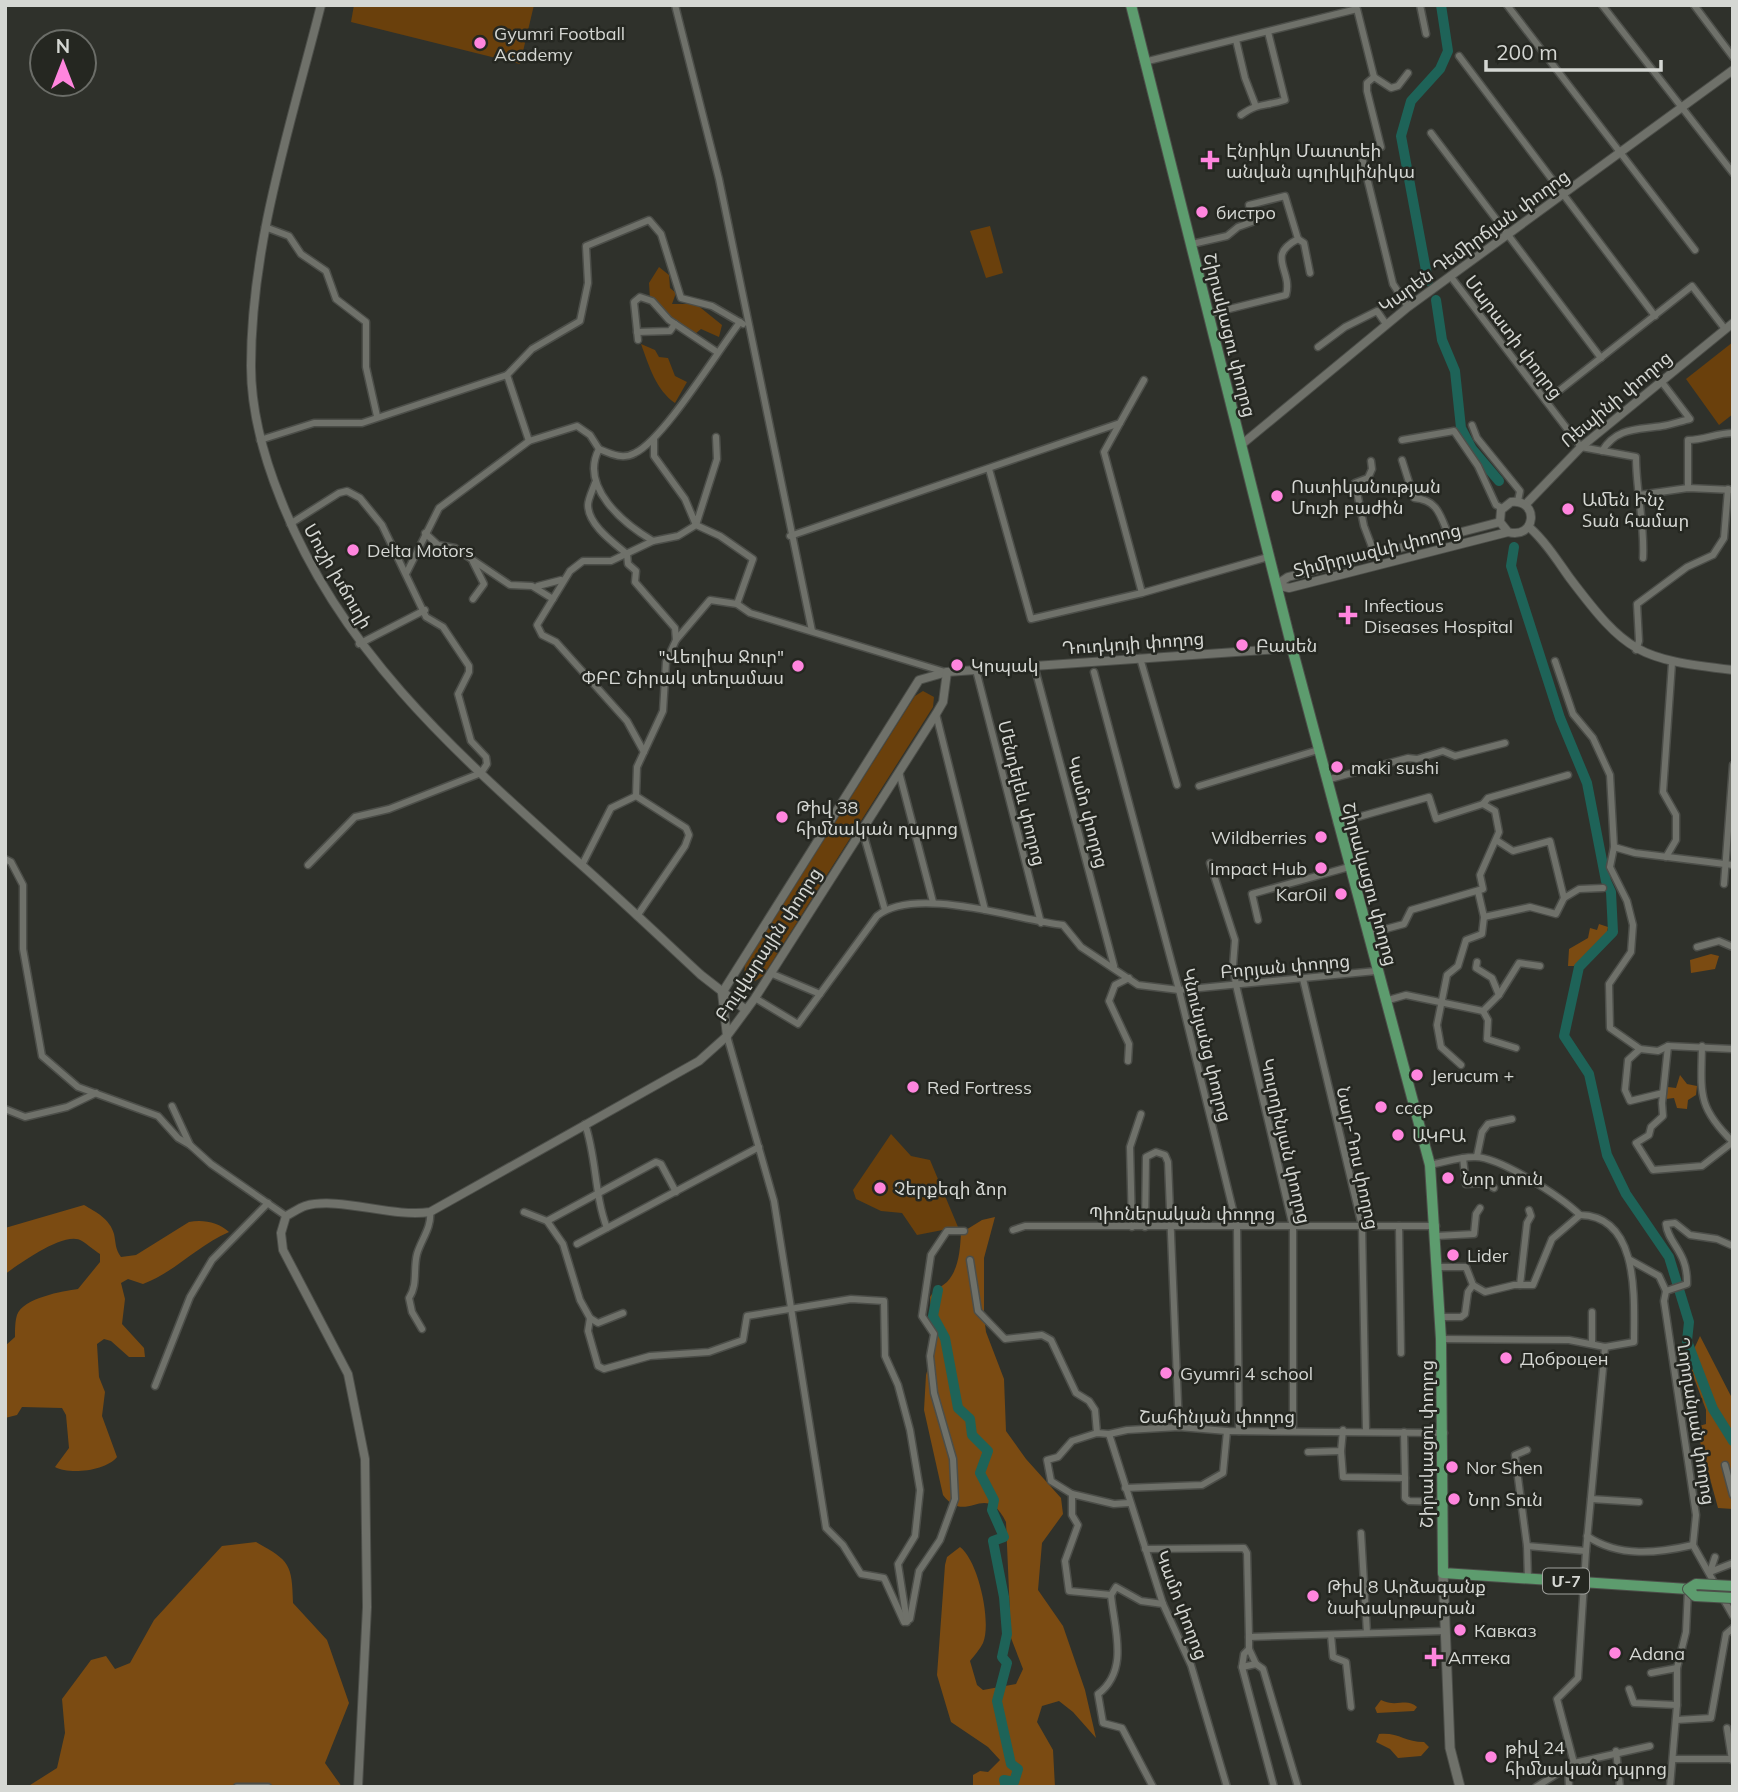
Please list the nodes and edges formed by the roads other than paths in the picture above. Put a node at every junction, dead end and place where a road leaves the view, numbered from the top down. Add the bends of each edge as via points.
1 (321, 5) edge
2 (675, 5) edge
3 (1131, 5) edge
4 (1420, 5) edge
5 (1507, 5) edge
6 (1602, 5) edge
7 (1694, 5) edge
8 (1359, 7) edge
9 (1269, 32) junction
10 (1426, 34) dead end
11 (1236, 40) junction
12 (1459, 56) dead end
13 (1733, 58) edge
14 (1144, 62) junction
15 (1733, 70) edge
16 (1408, 73) dead end
17 (1374, 77) junction
18 (1255, 104) junction
19 (1682, 108) junction
20 (1241, 115) dead end
21 (1431, 133) dead end
22 (1620, 153) junction
23 (1733, 173) edge
24 (1563, 195) junction
25 (265, 227) junction
26 (1507, 235) junction
27 (1298, 239) junction
28 (1192, 244) junction
29 (1695, 250) dead end
30 (1310, 272) dead end
31 (1451, 277) junction
32 (1408, 307) junction
33 (1209, 314) junction
34 (1655, 316) junction
35 (675, 324) junction
36 (1386, 324) junction
37 (744, 325) junction
38 (1729, 326) edge
39 (637, 332) junction
40 (638, 340) dead end
41 (1318, 346) dead end
42 (717, 352) junction
43 (1601, 358) junction
44 (507, 375) junction
45 (1144, 380) dead end
46 (1661, 381) junction
47 (1546, 401) junction
48 (377, 416) junction
49 (1120, 423) junction
50 (1472, 425) dead end
51 (1733, 433) edge
52 (656, 436) junction
53 (716, 437) dead end
54 (260, 440) junction
55 (1402, 440) dead end
56 (529, 441) junction
57 (1241, 445) junction
58 (1581, 447) junction
59 (599, 449) junction
60 (1602, 451) junction
61 (1402, 460) dead end
62 (1371, 461) dead end
63 (989, 469) junction
64 (595, 483) junction
65 (1688, 488) junction
66 (1730, 489) edge
67 (1639, 495) junction
68 (1522, 503) junction
69 (1502, 508) junction
70 (1500, 522) junction
71 (290, 524) junction
72 (696, 525) junction
73 (1529, 527) junction
74 (1508, 532) junction
75 (425, 533) junction
76 (790, 536) junction
77 (1449, 536) junction
78 (653, 541) junction
79 (627, 554) junction
80 (1375, 555) junction
81 (1269, 557) junction
82 (1643, 558) dead end
83 (1353, 561) junction
84 (473, 562) junction
85 (1356, 572) junction
86 (407, 573) junction
87 (564, 579) junction
88 (503, 580) junction
89 (1276, 585) junction
90 (532, 586) junction
91 (482, 588) junction
92 (1142, 593) junction
93 (473, 599) dead end
94 (552, 599) junction
95 (737, 604) junction
96 (425, 610) junction
97 (812, 631) junction
98 (676, 640) junction
99 (359, 644) junction
100 (1292, 648) junction
101 (1636, 650) junction
102 (1140, 658) junction
103 (1555, 661) dead end
104 (1672, 663) junction
105 (1034, 665) junction
106 (976, 670) junction
107 (1733, 670) edge
108 (947, 672) junction
109 (1094, 672) dead end
110 (936, 714) junction
111 (1505, 743) dead end
112 (1318, 750) junction
113 (644, 752) junction
114 (1733, 765) edge
115 (898, 770) junction
116 (481, 773) junction
117 (1568, 775) dead end
118 (1326, 780) junction
119 (1177, 785) dead end
120 (1199, 786) dead end
121 (636, 796) junction
122 (1483, 804) junction
123 (1338, 823) junction
124 (861, 827) junction
125 (1496, 841) junction
126 (1614, 847) junction
127 (1665, 857) junction
128 (5, 859) edge
129 (1210, 863) dead end
130 (308, 864) dead end
131 (583, 865) junction
132 (1729, 865) edge
133 (1349, 867) junction
134 (1724, 884) dead end
135 (1603, 888) dead end
136 (1478, 891) junction
137 (1564, 898) junction
138 (933, 902) junction
139 (885, 910) junction
140 (985, 910) junction
141 (637, 916) junction
142 (1484, 917) junction
143 (1258, 920) dead end
144 (1041, 923) junction
145 (1366, 934) junction
146 (1697, 947) dead end
147 (1733, 947) edge
148 (1477, 962) dead end
149 (1114, 966) junction
150 (1540, 966) dead end
151 (1376, 971) junction
152 (770, 973) junction
153 (1129, 978) junction
154 (1303, 979) junction
155 (1236, 985) junction
156 (1180, 990) junction
157 (722, 993) junction
158 (820, 994) junction
159 (1499, 995) junction
160 (755, 998) junction
161 (1385, 1001) junction
162 (1442, 1002) junction
163 (746, 1010) junction
164 (1483, 1011) junction
165 (727, 1036) junction
166 (1668, 1046) junction
167 (1702, 1046) junction
168 (1516, 1048) dead end
169 (1640, 1049) junction
170 (1733, 1049) edge
171 (1128, 1061) dead end
172 (1461, 1065) dead end
173 (96, 1093) junction
174 (1663, 1093) junction
175 (172, 1106) dead end
176 (5, 1109) edge
177 (1141, 1114) dead end
178 (1512, 1119) dead end
179 (585, 1124) junction
180 (1733, 1142) edge
181 (190, 1145) junction
182 (759, 1147) junction
183 (1477, 1156) junction
184 (1463, 1158) junction
185 (1430, 1165) junction
186 (1494, 1188) dead end
187 (676, 1192) junction
188 (597, 1195) junction
189 (268, 1203) junction
190 (1480, 1208) dead end
191 (1529, 1210) dead end
192 (430, 1212) junction
193 (524, 1212) dead end
194 (1580, 1215) junction
195 (286, 1216) junction
196 (547, 1221) junction
197 (1362, 1226) junction
198 (1399, 1226) junction
199 (1132, 1227) junction
200 (1145, 1227) junction
201 (1169, 1227) junction
202 (1237, 1227) junction
203 (1293, 1227) junction
204 (607, 1228) junction
205 (1013, 1230) dead end
206 (964, 1231) dead end
207 (1436, 1231) junction
208 (578, 1244) dead end
209 (1733, 1246) edge
210 (970, 1260) dead end
211 (1630, 1260) junction
212 (1437, 1267) junction
213 (1473, 1285) junction
214 (1520, 1285) junction
215 (1673, 1288) junction
216 (793, 1307) junction
217 (1591, 1312) dead end
218 (623, 1313) dead end
219 (1438, 1317) junction
220 (590, 1318) junction
221 (422, 1329) dead end
222 (1441, 1339) junction
223 (1592, 1343) junction
224 (1605, 1347) junction
225 (1401, 1353) dead end
226 (155, 1386) dead end
227 (1180, 1427) junction
228 (1293, 1430) junction
229 (1343, 1430) junction
230 (1366, 1430) junction
231 (1227, 1431) junction
232 (1238, 1431) junction
233 (1404, 1432) junction
234 (1097, 1433) junction
235 (1444, 1433) junction
236 (1109, 1434) junction
237 (1527, 1450) dead end
238 (1341, 1451) junction
239 (1308, 1452) dead end
240 (1725, 1465) dead end
241 (1405, 1478) junction
242 (1125, 1488) junction
243 (1072, 1494) junction
244 (1733, 1495) edge
245 (1591, 1499) junction
246 (1443, 1502) junction
247 (1639, 1502) dead end
248 (1129, 1503) junction
249 (1361, 1533) dead end
250 (1587, 1536) junction
251 (1693, 1545) junction
252 (1527, 1546) junction
253 (1145, 1549) junction
254 (1586, 1551) junction
255 (1715, 1557) dead end
256 (1733, 1563) edge
257 (1710, 1572) junction
258 (1443, 1573) junction
259 (1528, 1579) junction
260 (1584, 1582) junction
261 (1733, 1586) edge
262 (1688, 1589) junction
263 (1111, 1595) junction
264 (1730, 1602) edge
265 (1163, 1604) junction
266 (1733, 1616) edge
267 (907, 1622) junction
268 (1733, 1628) edge
269 (1446, 1631) junction
270 (1367, 1633) junction
271 (1331, 1634) junction
272 (1249, 1637) junction
273 (1249, 1649) junction
274 (1256, 1664) junction
275 (1242, 1667) junction
276 (1677, 1668) junction
277 (1651, 1673) dead end
278 (1629, 1689) dead end
279 (1677, 1705) junction
280 (1351, 1707) dead end
281 (1676, 1720) junction
282 (1727, 1728) dead end
283 (1650, 1746) dead end
284 (1616, 1751) junction
285 (1673, 1759) junction
286 (1732, 1760) edge
287 (1571, 1765) junction
288 (237, 1787) edge
289 (268, 1787) edge
290 (358, 1787) edge
291 (1153, 1787) edge
292 (1227, 1787) edge
293 (1274, 1787) edge
294 (1298, 1787) edge
295 (1460, 1787) edge
296 (1536, 1787) edge
297 (1569, 1787) edge
298 (1620, 1787) edge
299 (1670, 1787) edge

1 - 25 street, Մուշի խճուղի
2 - 37 street via 719,179
3 - 14 main road, Շիրակացու փողոց
4 - 10 street
5 - 22 street
6 - 19 street
7 - 13 street
8 - 9 street
8 - 17 street
9 - 11 street
9 - 18 street via 1285,100
11 - 14 street
11 - 18 street
12 - 24 street
14 - 28 main road, Շիրակացու փողոց
15 - 19 street, Կարեն Դեմիրճյան փողոց
16 - 17 street via 1391,88
17 - 32 street via 1367,83 1367,91 1381,147 1362,153 1393,284
18 - 20 street
19 - 22 street, Կարեն Դեմիրճյան փողոց
19 - 23 street
21 - 26 street
22 - 24 street, Կարեն Դեմիրճյան փողոց
22 - 29 street
24 - 26 street, Կարեն Դեմիրճյան փողոց
24 - 34 street
25 - 48 street via 289,236 301,254 326,271 336,299 366,322 366,368
25 - 54 street, Մուշի խճուղի via 251,369
26 - 31 street, Կարեն Դեմիրճյան փողոց
26 - 43 street
27 - 28 street via 1285,196 1249,205 1252,222 1227,236
27 - 30 street via 1304,243
27 - 33 street via 1283,249 1281,256 1286,295
28 - 33 main road, Շիրակացու փողոց
31 - 32 street, Կարեն Դեմիրճյան փողոց
31 - 47 street, Մարատի փողոց
32 - 36 street, Կարեն Դեմիրճյան փողոց
33 - 57 main road, Շիրակացու փողոց
34 - 38 street via 1692,286
34 - 43 street
35 - 39 street via 670,331
35 - 39 street via 652,300 640,297 634,302
35 - 42 street
36 - 41 street via 1377,311
36 - 57 street, Կարեն Դեմիրճյան փողոց
37 - 42 street
37 - 44 street via 712,306 681,298 661,234 649,219 586,246 588,283 580,321 532,349
37 - 76 street
38 - 46 street, Ռեպինի փողոց
39 - 40 street
42 - 52 street
43 - 47 street
44 - 48 street
44 - 56 street
45 - 49 street
46 - 58 street, Ռեպինի փողոց
46 - 60 street via 1690,419 1636,426 1610,438
47 - 58 street, Մարատի փողոց
48 - 54 street via 362,423 314,423
49 - 63 street
49 - 92 street via 1104,453
50 - 68 street via 1477,438 1520,491
51 - 65 street via 1688,440
52 - 59 street via 635,454 619,457
52 - 72 street via 654,456 685,499
53 - 72 street via 717,459
54 - 71 street, Մուշի խճուղի
55 - 69 street via 1454,431 1478,466 1496,505
56 - 59 street via 577,426
56 - 75 street via 439,508
57 - 81 main road, Շիրակացու փողոց
58 - 60 street
58 - 68 street, Ռեպինի փողոց
59 - 64 street via 591,472
60 - 67 street via 1636,457
61 - 77 street via 1414,498 1436,505
62 - 80 street via 1368,478 1355,483
63 - 76 street
63 - 92 street via 1031,619
64 - 78 street via 627,526
64 - 79 street via 588,505 593,518 611,543
65 - 66 street
65 - 67 street
66 - 101 street via 1724,538 1713,555 1686,567 1637,604
67 - 82 street
68 - 69 street
68 - 73 street via 1532,515
69 - 70 street
70 - 74 street
70 - 77 street, Տիմիրյազևի փողոց
71 - 86 street via 339,493 355,493 382,525
71 - 99 street, Մուշի խճուղի
72 - 78 street via 678,537
72 - 95 street via 754,559
73 - 74 street, Տիմիրյազևի փողոց via 1519,533
73 - 101 street via 1599,617
74 - 85 street, Տիմիրյազևի փողոց
75 - 84 street via 438,545 455,548
75 - 86 street
76 - 97 street
77 - 80 street, Տիմիրյազևի փողոց
78 - 79 street
79 - 87 street via 611,561 583,561
79 - 98 street via 628,564 636,571 635,582 675,628
80 - 83 street, Տիմիրյազևի փողոց
81 - 89 main road, Շիրակացու փողոց
81 - 92 street
83 - 85 street
83 - 89 street, Տիմիրյազևի փողոց via 1287,577
84 - 88 street
84 - 91 street via 483,578
85 - 89 street, Տիմիրյազևի փողոց via 1289,588
86 - 96 street
87 - 90 street
87 - 94 street
88 - 90 street
88 - 91 street
89 - 100 main road, Շիրակացու փողոց
90 - 94 street
91 - 93 street
94 - 113 street via 538,630 556,642 626,721
95 - 97 street, Դուդկոյի փողոց via 750,613
95 - 98 street via 710,600
96 - 99 street
96 - 116 street via 426,617 443,627 468,666 458,694 471,741 486,757
97 - 108 street, Դուդկոյի փողոց
98 - 113 street via 666,662 663,711
99 - 116 street, Մուշի խճուղի via 405,698
100 - 102 street, Դուդկոյի փողոց
100 - 112 main road, Շիրակացու փողոց
101 - 104 street
102 - 105 street, Դուդկոյի փողոց
102 - 119 street
103 - 126 street via 1573,714 1593,738 1610,775
104 - 107 street
104 - 127 street via 1663,792 1676,815 1676,841
105 - 106 street, Դուդկոյի փողոց
105 - 149 street, Կամո փողոց
106 - 108 street, Դուդկոյի փողոց
106 - 144 street, Մենդելեև փողոց
108 - 110 street, Բուլվարային փողոց via 943,702
108 - 157 street, Բուլվարային փողոց via 919,680
109 - 156 street, Կնունյանց փողոց
110 - 115 street, Բուլվարային փողոց
110 - 140 street
111 - 118 street via 1455,755 1443,751 1408,758
112 - 118 main road, Շիրակացու փողոց
112 - 120 street
113 - 121 street via 637,767
114 - 132 street
115 - 124 street, Բուլվարային փողոց
115 - 138 street
116 - 130 street via 389,809 355,817
116 - 131 street, Մուշի խճուղի
117 - 122 street via 1488,798
118 - 123 main road, Շիրակացու փողոց
121 - 131 street via 611,808
121 - 141 street via 686,828 689,835
122 - 123 street via 1436,819 1429,797
122 - 125 street via 1495,811
123 - 133 main road, Շիրակացու փողոց
124 - 139 street
124 - 152 street, Բուլվարային փողոց
125 - 136 street via 1480,875 1483,889
125 - 137 street via 1513,851 1550,841
126 - 127 street
126 - 169 street via 1610,867 1627,901 1634,936 1631,952 1609,984 1609,1028
127 - 132 street
128 - 173 street via 23,885 23,949 42,1056 78,1087
129 - 155 street, Կուրղինյան փողոց via 1235,940
131 - 141 street, Մուշի խճուղի
132 - 134 street
133 - 143 street via 1252,894
133 - 145 main road, Շիրակացու փողոց
135 - 137 street via 1579,889
136 - 142 street
136 - 145 street via 1411,910 1404,924
137 - 142 street via 1556,914 1530,907
138 - 139 street, Բորյան փողոց
138 - 140 street, Բորյան փողոց
139 - 158 street
140 - 144 street, Բորյան փողոց
141 - 157 street, Մուշի խճուղի
142 - 162 street via 1482,934 1466,940 1458,966 1447,975
144 - 149 street, Բորյան փողոց via 1063,925 1081,947
145 - 151 main road, Շիրակացու փողոց
146 - 147 street via 1719,941
148 - 159 street via 1476,968 1492,978
149 - 153 street, Բորյան փողոց
150 - 159 street via 1519,964
151 - 154 street, Բորյան փողոց
151 - 161 main road, Շիրակացու փողոց
152 - 158 street
152 - 160 street, Բուլվարային փողոց
153 - 156 street, Բորյան փողոց via 1138,985
153 - 171 street via 1115,985 1109,1001 1129,1044
154 - 155 street, Բորյան փողոց
154 - 197 street, Նար-Դոս փողոց
155 - 156 street, Բորյան փողոց
155 - 203 street, Կուրղինյան փողոց
156 - 202 street, Կնունյանց փողոց
157 - 163 street, Մուշի խճուղի
157 - 165 street, Բուլվարային փողոց
158 - 160 street via 798,1024
159 - 164 street
160 - 163 street, Բուլվարային փողոց
161 - 162 street via 1406,995
161 - 185 main road, Շիրակացու փողոց
162 - 164 street
162 - 172 street via 1439,1042
163 - 165 street, Բուլվարային փողոց
164 - 168 street via 1488,1020 1487,1039
165 - 179 street, Բուլվարային փողոց via 699,1061
165 - 182 street
166 - 167 street
166 - 169 street via 1658,1051
166 - 174 street
167 - 170 street
167 - 180 street via 1702,1100
169 - 174 street via 1628,1060 1625,1090 1630,1101
173 - 176 street via 67,1107 25,1116
173 - 181 street via 158,1116
174 - 180 street via 1663,1116 1649,1135 1636,1143 1653,1170 1702,1166
175 - 181 street
177 - 199 street via 1130,1147
178 - 183 street via 1487,1122
179 - 188 street via 597,1165
179 - 192 street, Բուլվարային փողոց
181 - 189 street
182 - 187 street
182 - 216 street
183 - 184 street
183 - 194 street via 1539,1183
184 - 185 street
184 - 186 street via 1466,1184 1485,1183
185 - 207 main road, Շիրակացու փողոց
187 - 188 street via 661,1164 656,1163
187 - 204 street
188 - 196 street
188 - 204 street
189 - 195 street
189 - 226 street via 212,1260 190,1297
190 - 207 street, Պիոներական փողոց via 1474,1234
191 - 214 street
192 - 195 street, Բուլվարային փողոց via 411,1215 306,1205
192 - 221 street via 409,1298
193 - 196 street
194 - 211 street via 1593,1215 1617,1232
194 - 214 street via 1552,1239 1533,1285
195 - 290 street via 283,1250 348,1374 365,1459 367,1607
196 - 220 street via 563,1244
197 - 198 street, Պիոներական փողոց
197 - 203 street, Պիոներական փողոց
197 - 230 street, Նար-Դոս փողոց
198 - 207 street, Պիոներական փողոց
198 - 225 street
199 - 200 street, Պիոներական փողոց
199 - 205 street, Պիոներական փողոց via 1025,1226
200 - 201 street, Պիոներական փողոց
200 - 201 street via 1146,1157 1156,1152 1168,1162
201 - 202 street, Պիոներական փողոց
201 - 227 street
202 - 203 street, Պիոներական փողոց
202 - 232 street, Կնունյանց փողոց
203 - 228 street, Կուրղինյան փողոց
204 - 208 street
206 - 267 street via 947,1231 931,1255 923,1300 922,1316 934,1334 930,1356 934,1392 953,1459 954,1499 940,1540 919,1571
207 - 212 main road, Շիրակացու փողոց
209 - 215 street, Ղորղանյան փողոց via 1717,1238 1690,1235 1675,1223 1666,1224 1686,1266 1687,1284
210 - 234 street via 978,1311 1005,1339 1042,1335 1051,1340 1076,1393 1095,1410
211 - 215 street
211 - 224 street via 1634,1342
212 - 213 street via 1466,1267
212 - 219 main road, Շիրակացու փողոց
213 - 214 street via 1485,1292
213 - 219 street via 1465,1314
215 - 251 street, Ղորղանյան փողոց via 1664,1301 1696,1515
216 - 220 street via 747,1316 743,1340 709,1352 650,1356 604,1369 598,1366 591,1345
216 - 267 street via 826,1528 861,1574 884,1578
216 - 267 street via 851,1299 884,1301 885,1356 910,1430 920,1490 915,1536 898,1564
217 - 223 street
218 - 220 street via 598,1323
219 - 222 main road, Շիրակացու փողոց
222 - 223 street
222 - 235 main road, Շիրակացու փողոց
223 - 224 street
224 - 245 street
227 - 231 street, Շահինյան փողոց
227 - 236 street, Շահինյան փողոց
228 - 229 street, Շահինյան փողոց
228 - 232 street, Շահինյան փողոց
229 - 230 street, Շահինյան փողոց
229 - 238 street
230 - 233 street, Շահինյան փողոց
231 - 232 street, Շահինյան փողոց
231 - 242 street via 1223,1473 1214,1481
233 - 235 street, Շահինյան փողոց
233 - 241 street
234 - 236 street, Շահինյան փողոց
234 - 243 street via 1072,1441 1058,1457 1047,1460 1051,1481
235 - 246 main road, Շիրակացու փողոց
236 - 242 street, Կամո փողոց
237 - 252 street via 1515,1455
238 - 239 street
238 - 241 street via 1343,1477
240 - 244 street
241 - 246 street via 1409,1501
242 - 248 street, Կամո փողոց
243 - 248 street
243 - 263 street via 1077,1525 1065,1561 1069,1591
245 - 247 street
245 - 250 street
246 - 258 main road, Շիրակացու փողոց
248 - 253 street, Կամո փողոց
249 - 270 street
250 - 251 street via 1637,1553
250 - 254 street
251 - 257 street
252 - 254 street
252 - 259 street
253 - 265 street, Կամո փողոց
253 - 272 street via 1238,1545 1247,1553
254 - 260 street
255 - 257 street
256 - 257 street
257 - 264 street
258 - 259 main road, Մ-7
258 - 269 main road, Շիրակացու փողոց
259 - 260 main road, Մ-7
260 - 262 main road, Մ-7
260 - 287 street via 1578,1678 1558,1699
261 - 262 main road, Մ-7, bridge via 1696,1584
262 - 264 main road, Մ-7, bridge via 1695,1596
262 - 276 street via 1686,1632
263 - 265 street via 1116,1587 1141,1601
263 - 291 street via 1118,1655 1107,1687 1098,1694 1098,1706 1103,1723 1122,1728
264 - 266 street
265 - 292 street, Կամո փողոց via 1191,1665
268 - 281 street via 1726,1634 1711,1718
269 - 270 street
269 - 295 main road, Շիրակացու փողոց via 1450,1748
270 - 271 street
271 - 272 street
271 - 280 street via 1333,1657 1346,1662
272 - 273 street
273 - 274 street
273 - 275 street
274 - 275 street
274 - 294 street via 1262,1669
275 - 293 street
276 - 277 street
276 - 279 street
278 - 279 street via 1634,1703
279 - 281 street
281 - 285 street
282 - 286 street
283 - 284 street
284 - 287 street
284 - 298 street
285 - 286 street
285 - 299 street
287 - 296 street
287 - 297 street
288 - 289 street

